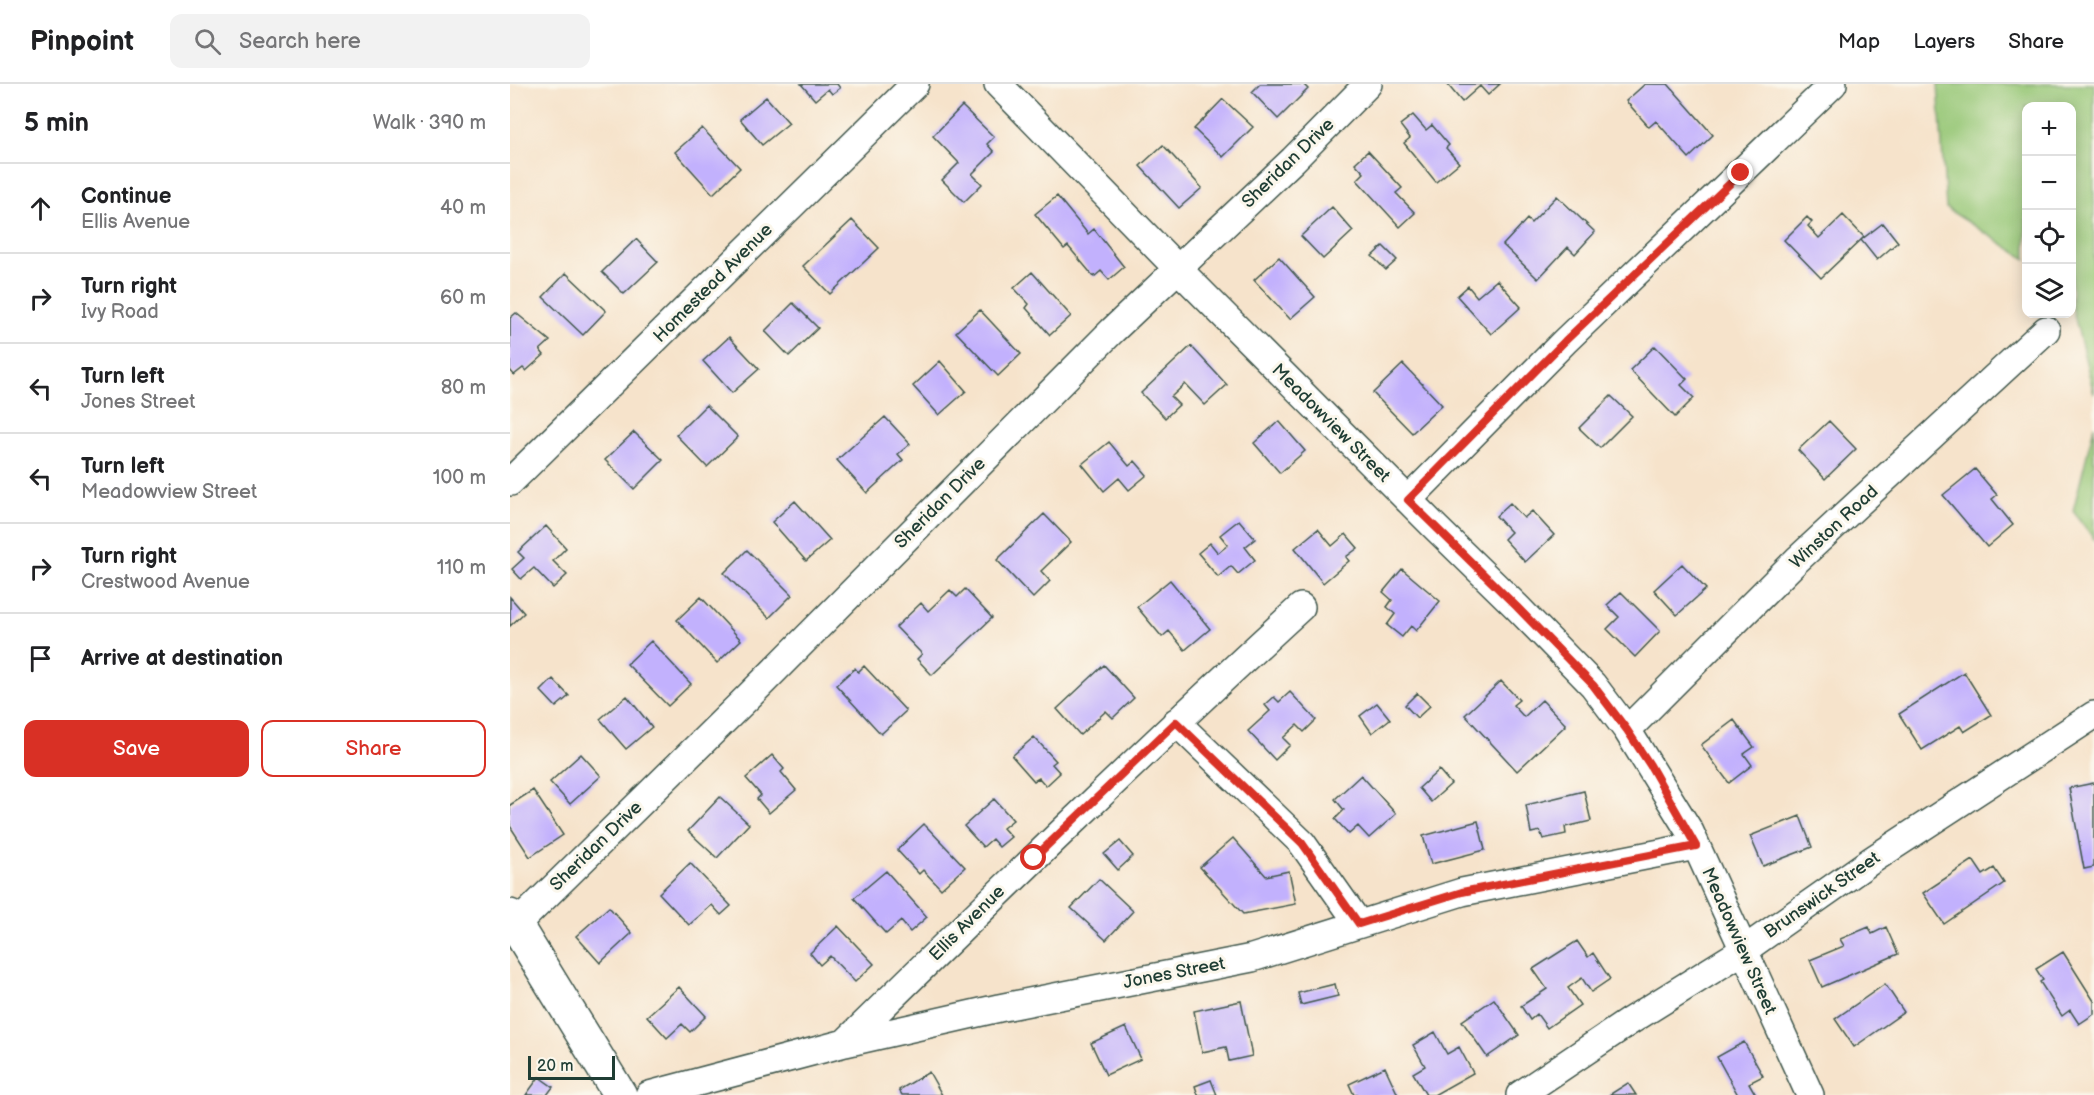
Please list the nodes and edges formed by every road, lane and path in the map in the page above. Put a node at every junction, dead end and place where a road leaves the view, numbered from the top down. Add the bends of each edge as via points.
1 (915, 84) edge
2 (998, 84) edge
3 (1368, 84) edge
4 (1833, 84) edge
5 (1178, 269) junction
6 (2046, 330) dead end
7 (510, 482) edge
8 (1408, 500) junction
9 (1301, 607) dead end
10 (2094, 715) edge
11 (1176, 722) junction
12 (1627, 730) junction
13 (1696, 846) junction
14 (513, 921) edge
15 (1359, 924) junction
16 (1744, 950) junction
17 (845, 1043) junction
18 (620, 1095) edge
19 (649, 1095) edge
20 (1520, 1095) edge
21 (1810, 1095) edge

1 - 7 street, Homestead Avenue
2 - 5 street, Meadowview Street
3 - 5 street, Sheridan Drive
4 - 8 street via 1565,341
5 - 8 street, Meadowview Street
5 - 14 street, Sheridan Drive via 748,697
6 - 12 street, Winston Road via 1797,560
8 - 12 street, Meadowview Street via 1593,685
9 - 11 street, Ellis Avenue
10 - 16 street, Brunswick Street via 1872,860
11 - 15 street via 1302,843
11 - 17 street, Ellis Avenue
12 - 13 street, Meadowview Street
13 - 15 street, Jones Street via 1462,892
13 - 16 street, Meadowview Street
14 - 18 street
15 - 17 street, Jones Street via 1252,958
16 - 20 street, Brunswick Street
16 - 21 street, Meadowview Street
17 - 19 street, Jones Street

